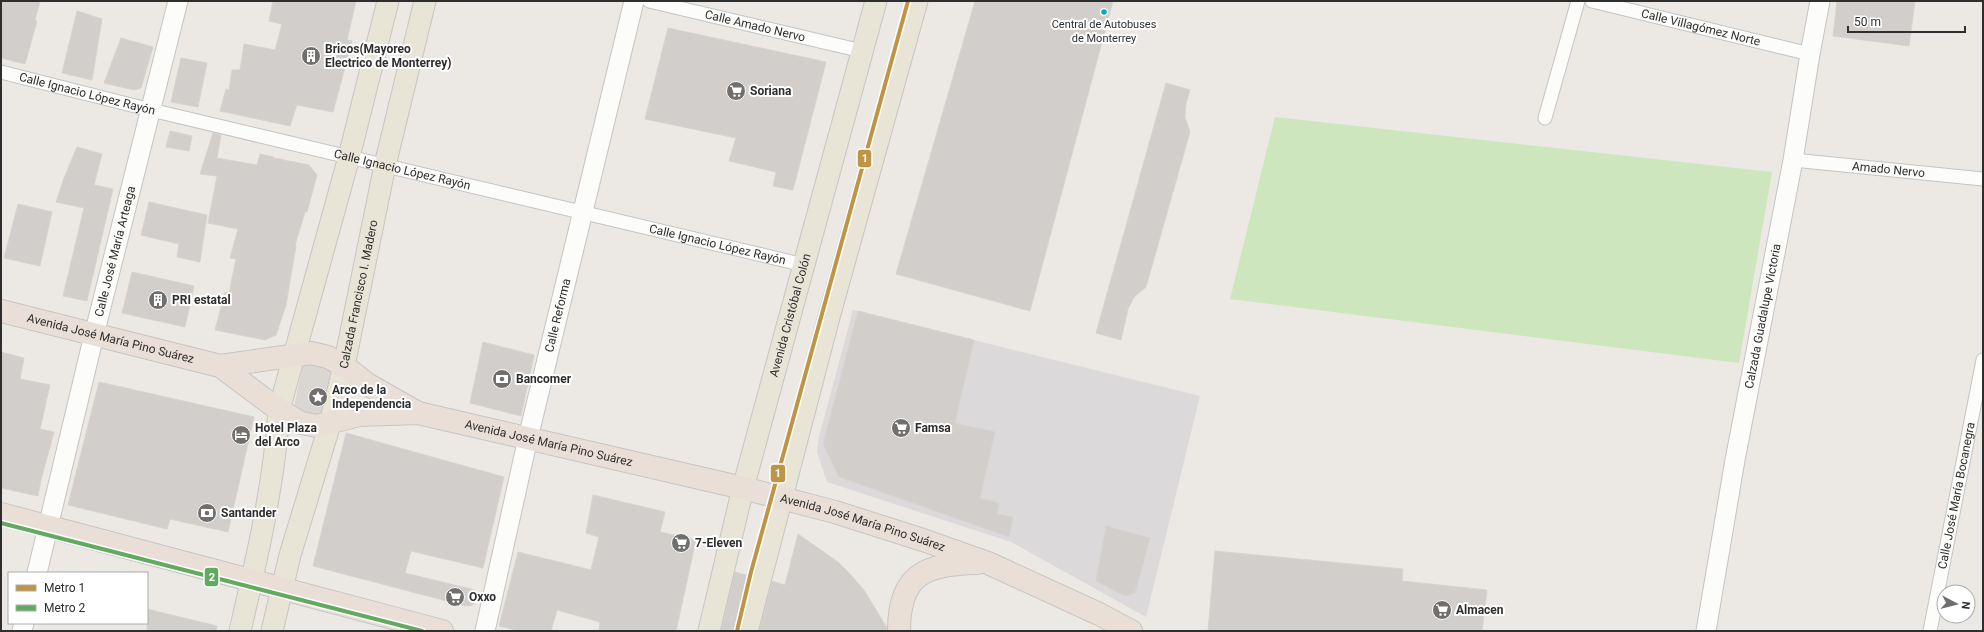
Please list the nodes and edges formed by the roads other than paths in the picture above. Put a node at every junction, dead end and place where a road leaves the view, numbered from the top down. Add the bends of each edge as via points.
1 (178, 1) edge
2 (388, 1) edge
3 (425, 1) edge
4 (634, 1) edge
5 (649, 1) edge
6 (876, 1) edge
7 (917, 1) edge
8 (1578, 1) edge
9 (1592, 1) edge
10 (1820, 1) edge
11 (862, 52) junction
12 (1810, 54) junction
13 (1, 72) edge
14 (151, 110) junction
15 (1545, 118) dead end
16 (349, 157) junction
17 (1793, 160) junction
18 (385, 165) junction
19 (1983, 179) edge
20 (583, 214) junction
21 (804, 265) junction
22 (1, 311) edge
23 (94, 335) junction
24 (293, 356) junction
25 (1983, 360) edge
26 (220, 366) junction
27 (344, 366) junction
28 (280, 410) junction
29 (418, 414) junction
30 (330, 424) junction
31 (528, 438) junction
32 (743, 488) junction
33 (782, 497) junction
34 (1, 514) edge
35 (48, 526) junction
36 (988, 563) junction
37 (36, 572) edge
38 (252, 580) junction
39 (282, 588) junction
40 (240, 631) edge
41 (272, 631) edge
42 (442, 631) edge
43 (485, 631) edge
44 (709, 631) edge
45 (747, 631) edge
46 (899, 631) edge
47 (1130, 631) edge
48 (1706, 631) edge
49 (1930, 631) edge

1 - 14 street, Calle José María Arteaga
2 - 16 main road
3 - 18 main road, Calzada Francisco I. Madero
4 - 20 street, Calle Reforma
5 - 11 street, Calle Amado Nervo
6 - 11 main road, Avenida Cristóbal Colón
7 - 33 main road
8 - 15 street
9 - 12 street, Calle Villagómez Norte
10 - 12 street, Calzada Guadalupe Victoria
11 - 21 main road, Avenida Cristóbal Colón
12 - 17 street, Calzada Guadalupe Victoria
13 - 14 street, Calle Ignacio López Rayón
14 - 16 street, Calle Ignacio López Rayón
14 - 23 street, Calle José María Arteaga
16 - 18 street, Calle Ignacio López Rayón
16 - 24 main road
17 - 19 street, Amado Nervo
17 - 48 street, Calzada Guadalupe Victoria via 1735,460
18 - 20 street, Calle Ignacio López Rayón
18 - 27 main road, Calzada Francisco I. Madero
20 - 21 street, Calle Ignacio López Rayón
20 - 31 street, Calle Reforma
21 - 32 main road, Avenida Cristóbal Colón
22 - 23 highway, Avenida José María Pino Suárez
23 - 26 highway, Avenida José María Pino Suárez
23 - 35 street, Calle José María Arteaga
24 - 26 highway, Avenida José María Pino Suárez
24 - 27 highway, Avenida José María Pino Suárez via 311,353 328,357
24 - 28 main road
25 - 49 street, Calle José María Bocanegra
26 - 28 highway, Avenida José María Pino Suárez
27 - 29 highway, Avenida José María Pino Suárez via 367,384
27 - 30 main road, Calzada Francisco I. Madero
28 - 30 highway, Avenida José María Pino Suárez via 301,423 317,426
28 - 38 main road via 275,457
29 - 30 highway, Avenida José María Pino Suárez via 359,415
29 - 31 highway, Avenida José María Pino Suárez
30 - 39 main road, Calzada Francisco I. Madero
31 - 32 highway, Avenida José María Pino Suárez
31 - 43 street, Calle Reforma
32 - 33 highway, Avenida José María Pino Suárez
32 - 44 main road, Avenida Cristóbal Colón
33 - 36 highway, Avenida José María Pino Suárez via 886,528
33 - 45 main road
34 - 35 highway
35 - 37 street, Calle José María Arteaga
35 - 38 highway
36 - 46 highway via 948,565 922,572 911,582 903,596
36 - 47 highway, Avenida José María Pino Suárez
38 - 39 highway
38 - 40 main road
39 - 41 main road, Calzada Francisco I. Madero
39 - 42 highway

